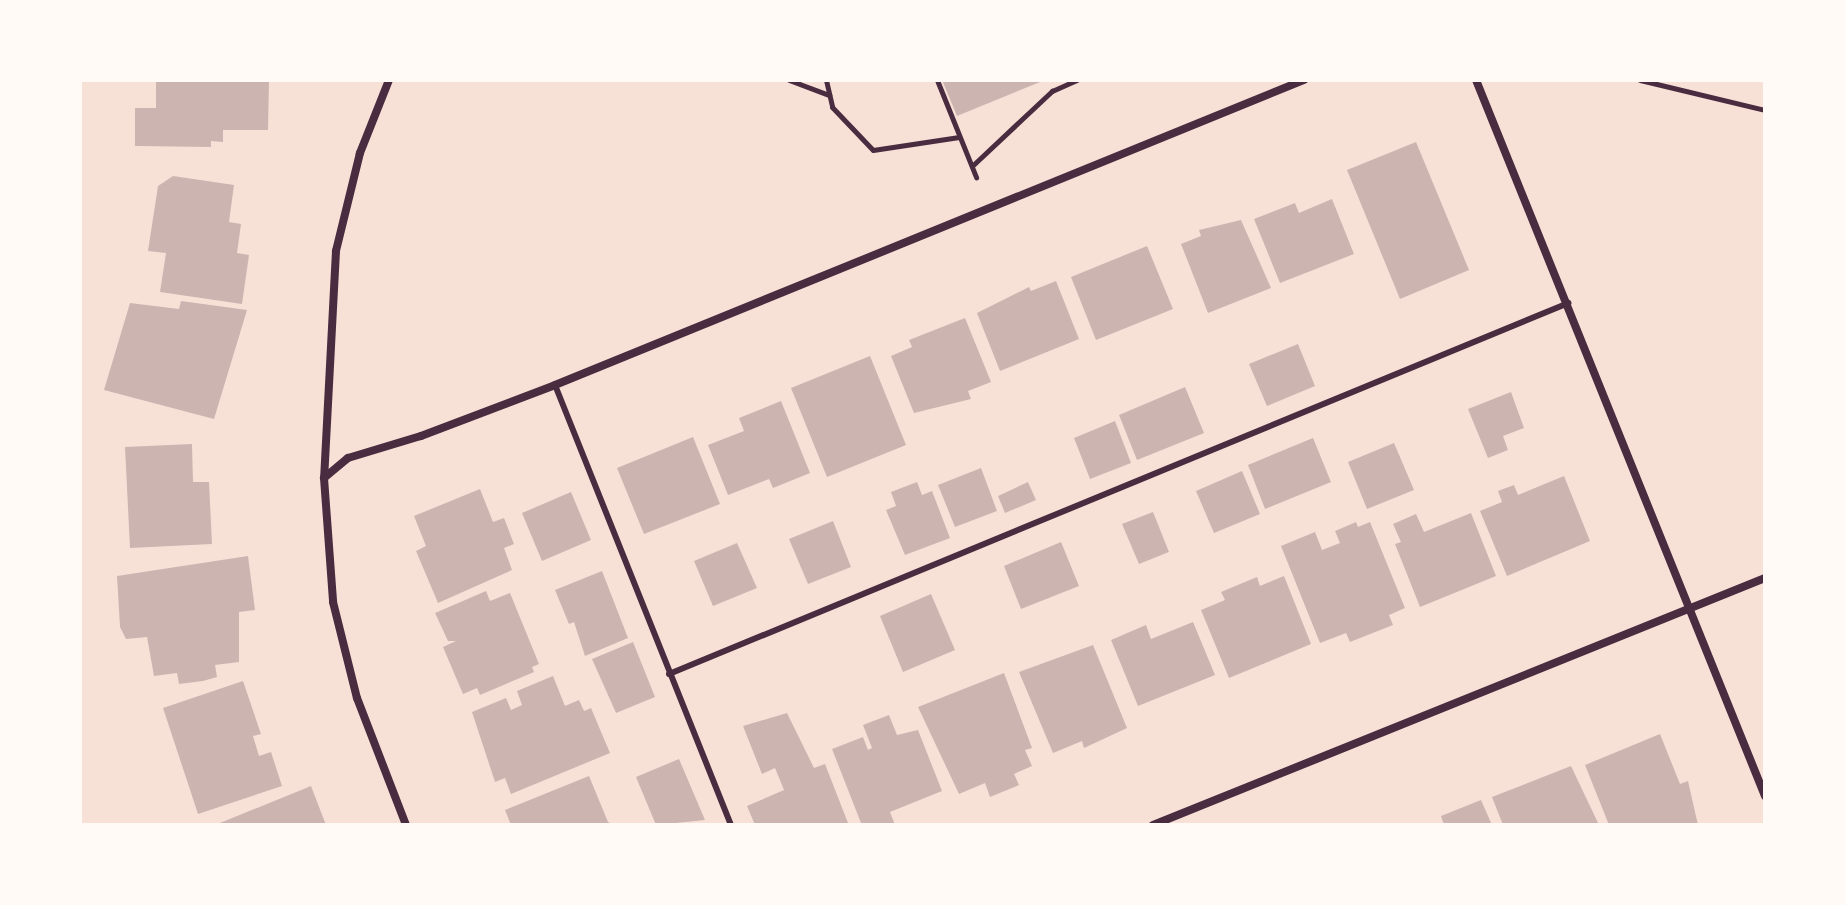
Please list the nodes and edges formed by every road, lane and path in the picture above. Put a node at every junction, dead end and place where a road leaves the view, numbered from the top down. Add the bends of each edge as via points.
1 (389, 80) edge
2 (789, 80) edge
3 (826, 80) edge
4 (937, 80) edge
5 (1077, 80) edge
6 (1304, 80) edge
7 (1476, 80) edge
8 (1640, 80) edge
9 (829, 95) junction
10 (1765, 110) edge
11 (959, 137) junction
12 (972, 166) junction
13 (976, 177) dead end
14 (1568, 303) junction
15 (555, 385) junction
16 (324, 478) junction
17 (1765, 578) edge
18 (1692, 607) junction
19 (669, 674) junction
20 (1765, 796) edge
21 (406, 825) edge
22 (731, 825) edge
23 (1153, 825) edge

1 - 16 street via 360,153 336,251
2 - 9 path
3 - 9 path
4 - 11 path
5 - 12 path via 1052,91
6 - 15 street
7 - 14 street
8 - 10 path
9 - 11 path via 850,131 873,150
11 - 12 path
12 - 13 path
14 - 18 street
14 - 19 lane
15 - 16 street via 348,458
15 - 19 lane
16 - 21 street via 333,602 357,698
17 - 18 street
18 - 20 street
18 - 23 street
19 - 22 lane

